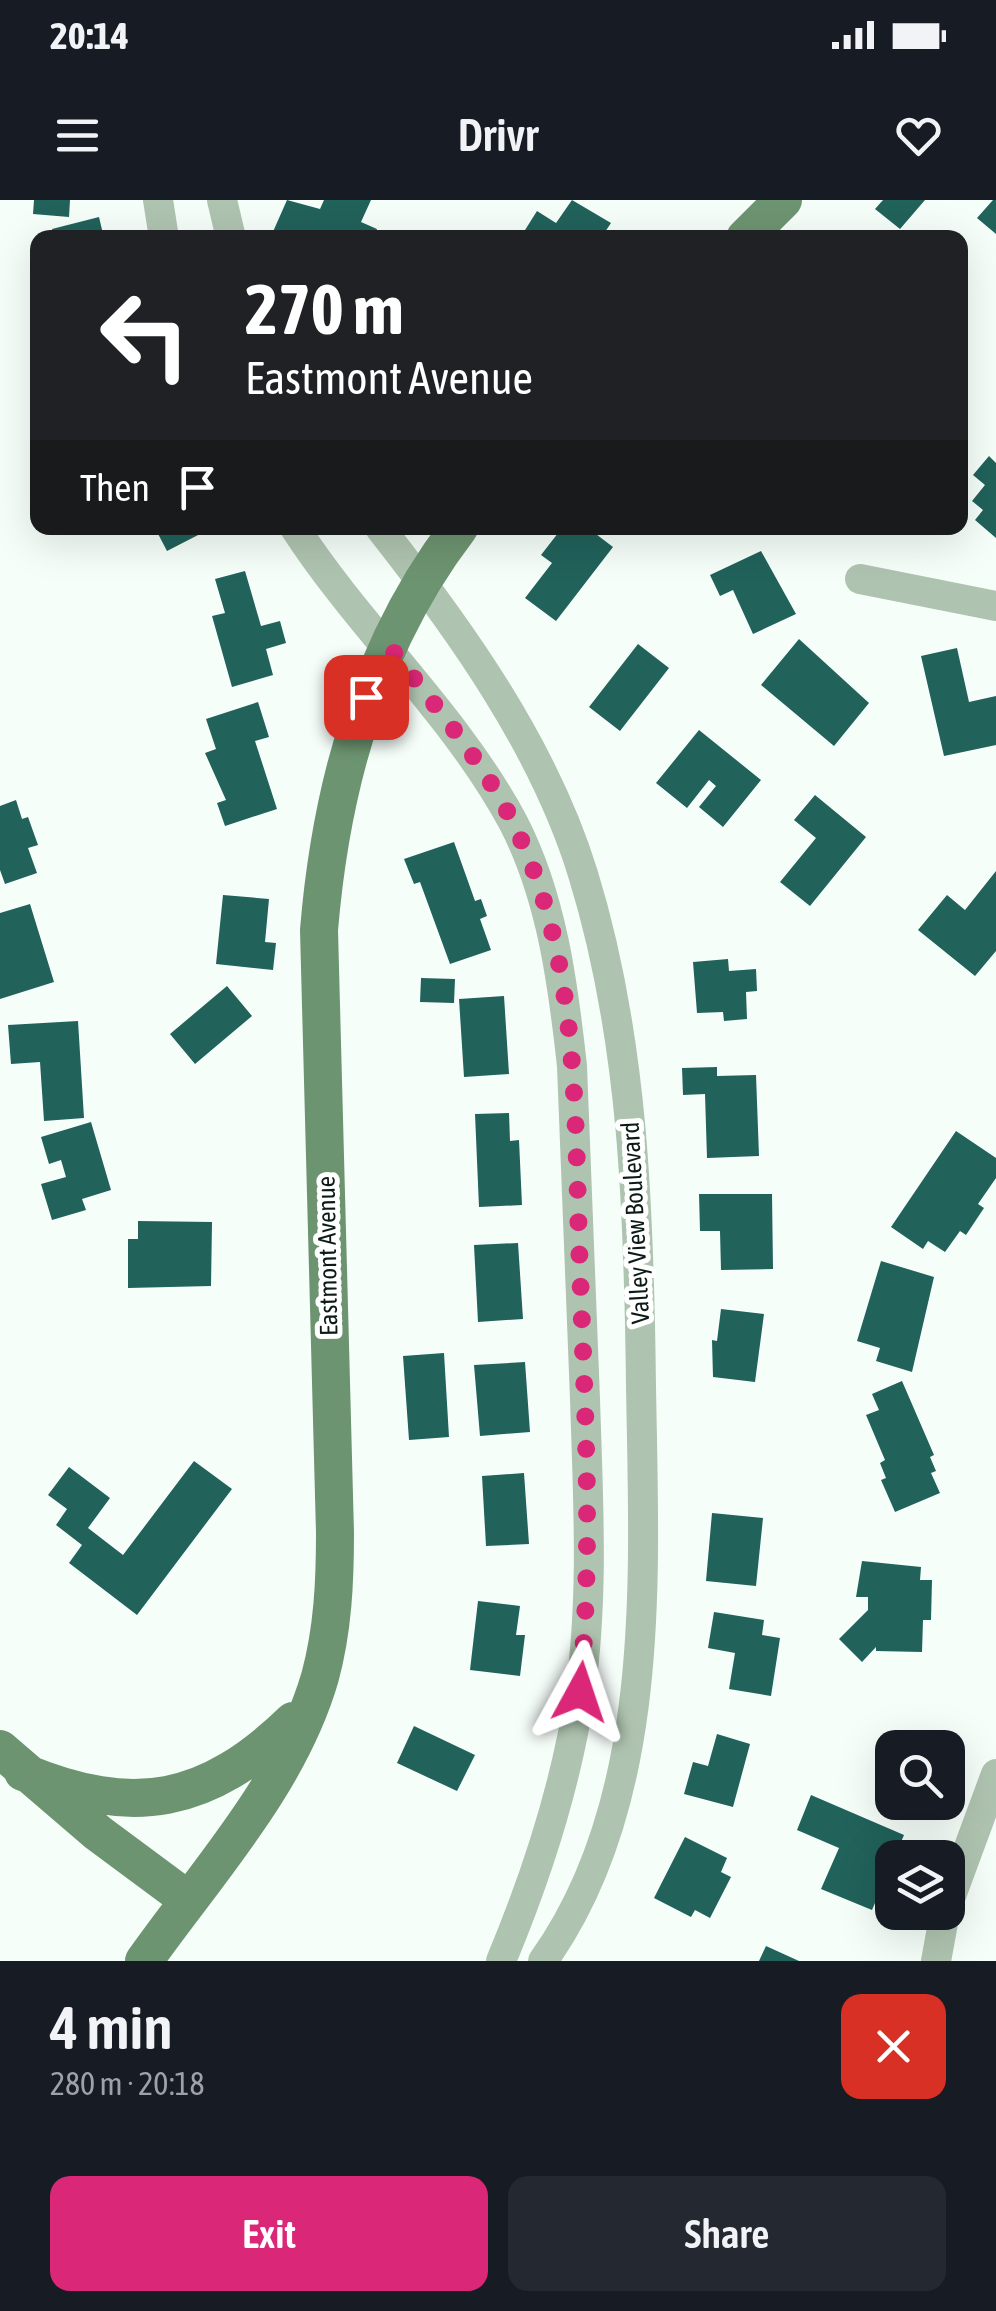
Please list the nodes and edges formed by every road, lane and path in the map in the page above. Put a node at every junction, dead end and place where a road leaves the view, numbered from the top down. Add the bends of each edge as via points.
1 (158, 200) edge
2 (222, 200) edge
3 (783, 200) edge
4 (163, 230) edge
5 (229, 230) edge
6 (752, 230) edge
7 (300, 535) edge
8 (385, 535) edge
9 (454, 535) edge
10 (860, 579) dead end
11 (422, 582) junction
12 (996, 606) edge
13 (389, 646) junction
14 (310, 1706) junction
15 (12, 1760) edge
16 (996, 1774) edge
17 (965, 1858) edge
18 (187, 1899) junction
19 (942, 1930) edge
20 (144, 1961) edge
21 (500, 1961) edge
22 (543, 1961) edge
23 (936, 1961) edge

1 - 4 street
2 - 5 street
3 - 6 main road
7 - 13 street
8 - 11 street, Valley View Boulevard
9 - 11 main road, Eastmont Avenue
10 - 12 street
11 - 13 main road, Eastmont Avenue
11 - 22 street, Valley View Boulevard via 510,714 582,871 615,1003 630,1120 643,1524 631,1711 592,1875
13 - 14 main road, Eastmont Avenue via 338,788 319,930 335,1580 326,1655
13 - 21 street via 484,772 515,826 554,937 572,1066 588,1612 556,1809
14 - 15 main road via 260,1753 215,1782 163,1799 84,1794
14 - 18 main road, Eastmont Avenue via 252,1812
15 - 18 main road
16 - 17 street
18 - 20 main road, Eastmont Avenue
19 - 23 street

